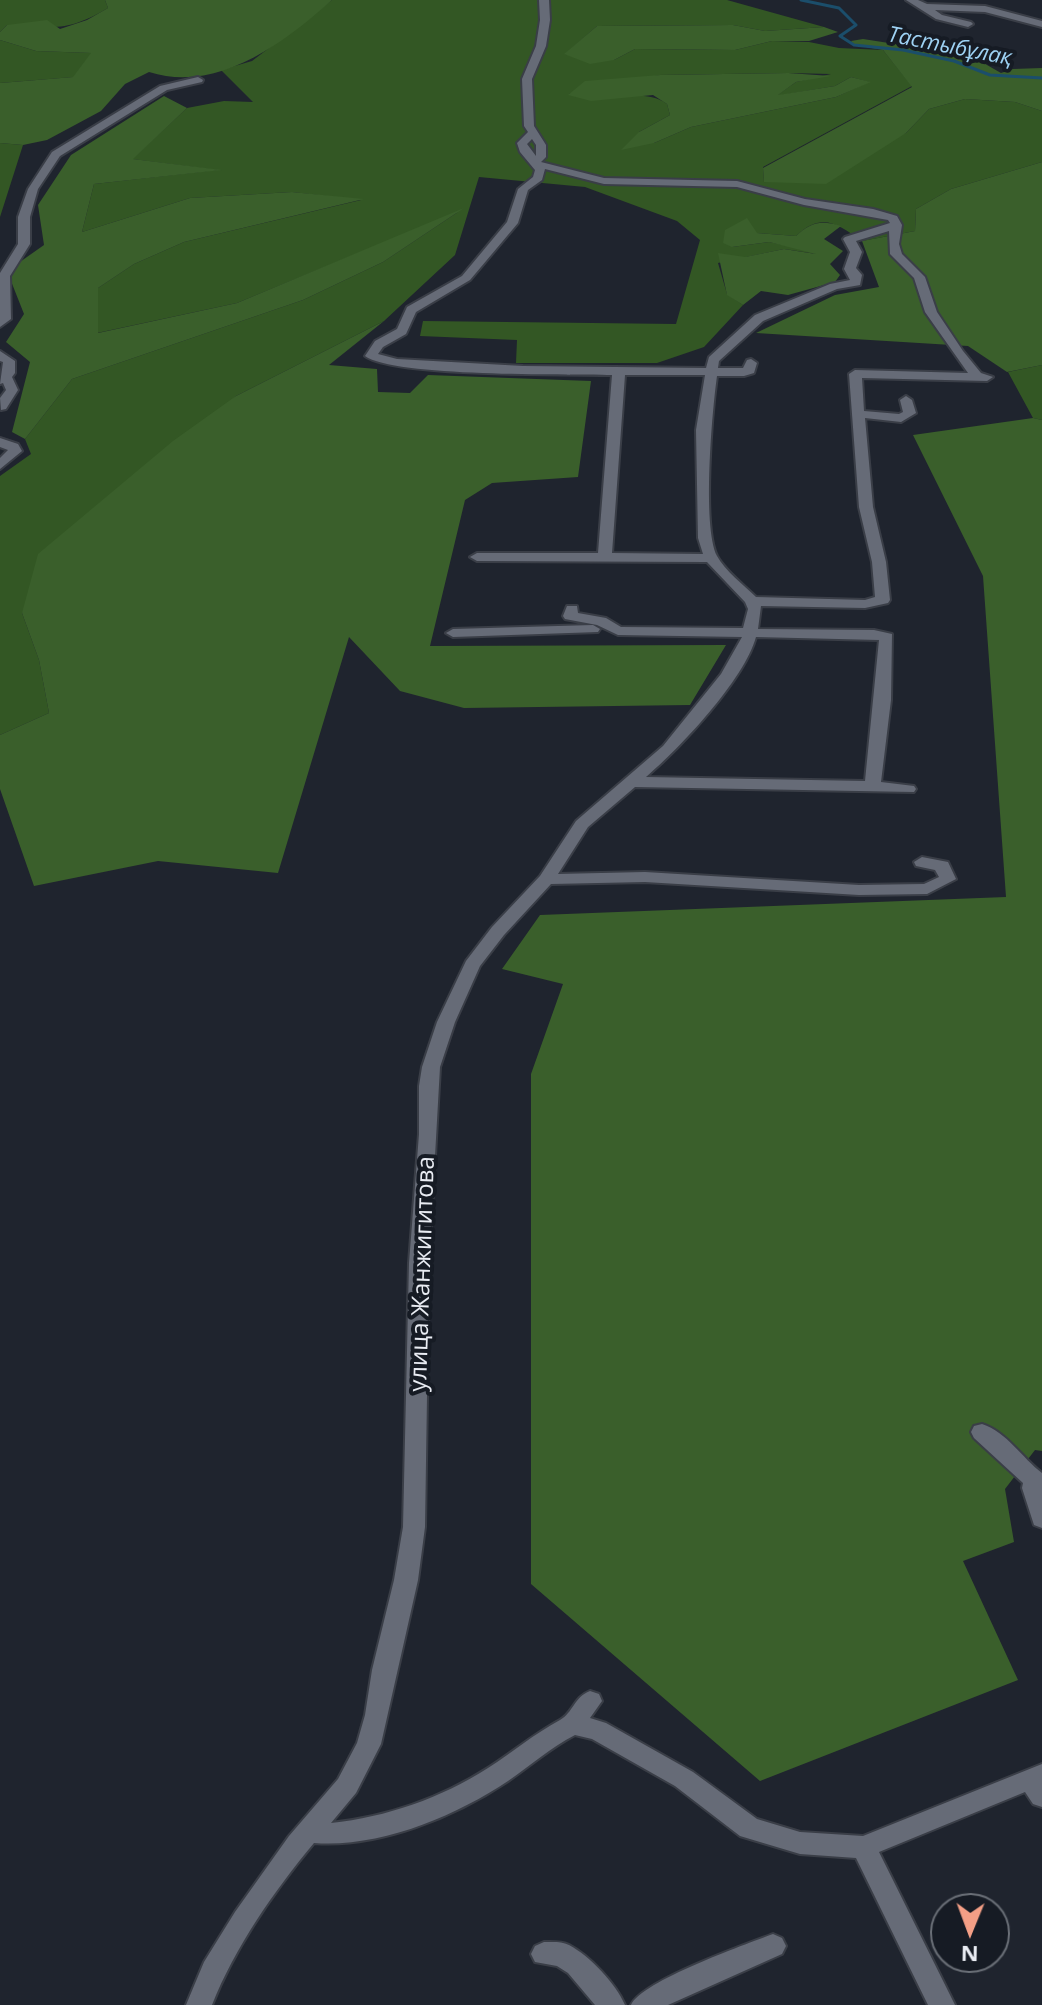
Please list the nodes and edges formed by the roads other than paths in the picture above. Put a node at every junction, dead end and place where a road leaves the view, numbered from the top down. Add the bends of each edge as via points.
1 (544, 0) edge
2 (945, 0) edge
3 (918, 4) edge
4 (968, 24) dead end
5 (1042, 24) edge
6 (198, 80) dead end
7 (536, 162) junction
8 (896, 225) junction
9 (0, 323) edge
10 (0, 355) edge
11 (751, 363) dead end
12 (623, 370) junction
13 (708, 371) junction
14 (1, 379) edge
15 (906, 400) dead end
16 (0, 406) edge
17 (859, 414) junction
18 (0, 442) edge
19 (0, 465) edge
20 (477, 557) dead end
21 (605, 557) junction
22 (711, 558) junction
23 (752, 601) junction
24 (572, 609) dead end
25 (616, 629) junction
26 (453, 633) dead end
27 (750, 633) junction
28 (631, 782) junction
29 (872, 786) junction
30 (908, 789) dead end
31 (922, 862) dead end
32 (546, 879) junction
33 (982, 1432) dead end
34 (1038, 1481) edge
35 (1042, 1519) edge
36 (590, 1701) dead end
37 (573, 1725) junction
38 (1038, 1783) edge
39 (310, 1832) junction
40 (864, 1847) junction
41 (773, 1946) dead end
42 (544, 1954) dead end
43 (199, 2005) edge
44 (612, 2005) edge
45 (644, 2005) edge
46 (942, 2005) edge

1 - 7 street via 541,46 527,79 532,134 522,143
2 - 3 street
3 - 4 street via 939,17
3 - 5 street via 985,9
6 - 9 street via 164,88 44,161 21,197 15,228 24,244 4,276 5,319
7 - 8 street via 604,181 737,184 804,202 873,212 893,218
7 - 12 street via 538,178 523,189 512,223 466,278 411,310 402,331 379,344 371,356 444,366
8 - 13 street via 849,239 856,252 850,269 856,283 834,286 751,322 717,354
8 - 17 street via 897,256 918,275 946,337 982,377 855,374
10 - 14 street via 10,367
11 - 13 street via 744,372
12 - 13 street
12 - 21 street via 617,376
13 - 22 street via 703,430 705,538
14 - 16 street via 8,380 12,390
15 - 17 street via 910,413 901,418
17 - 23 street via 868,525 883,600
18 - 19 street via 15,451
20 - 21 street
21 - 22 street
22 - 23 street
23 - 27 street, улица Жанжигитова
24 - 25 street via 570,616
25 - 26 street
25 - 27 street
27 - 28 street, улица Жанжигитова via 728,676 684,732
27 - 29 street via 887,637
28 - 29 street
28 - 32 street, улица Жанжигитова via 582,824
29 - 30 street
31 - 32 street via 942,866 948,879 927,889 859,890 645,877
32 - 39 street, улица Жанжигитова via 472,965 431,1067 419,1263 414,1527 406,1580 369,1744 347,1786
33 - 34 street
34 - 35 street via 1033,1488
36 - 37 street
37 - 39 street via 448,1802 348,1832
37 - 40 street via 597,1730 684,1779 762,1834 800,1843
38 - 40 street
39 - 43 street, улица Жанжигитова via 244,1920 213,1970
40 - 46 street
41 - 45 street
42 - 44 street via 561,1954 577,1965

